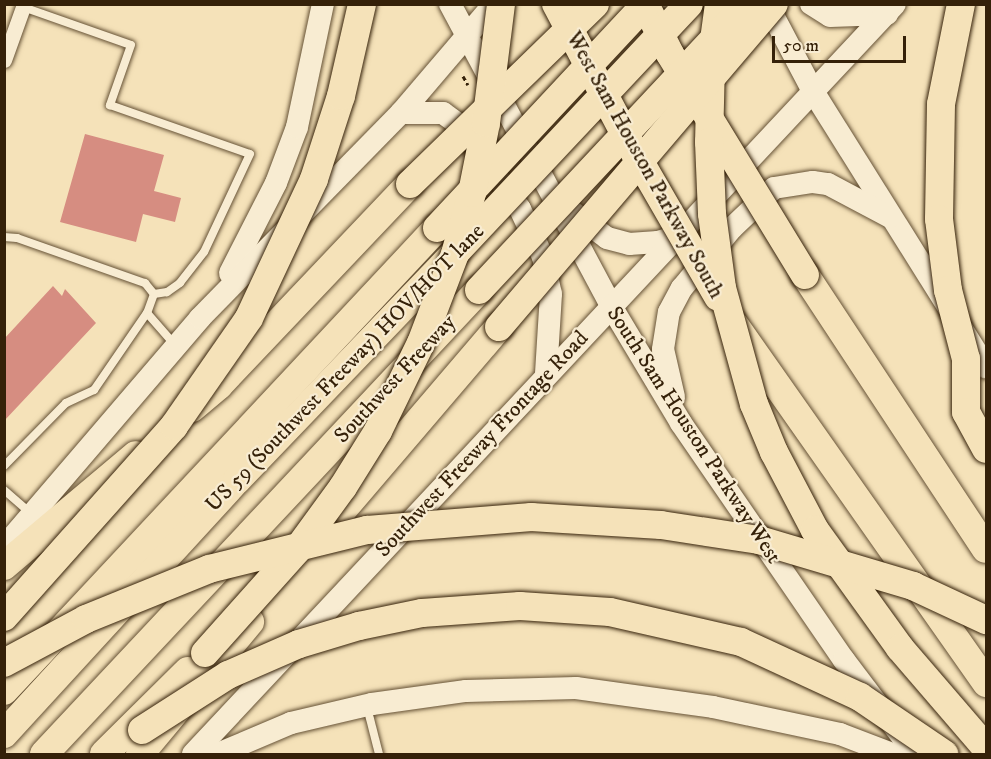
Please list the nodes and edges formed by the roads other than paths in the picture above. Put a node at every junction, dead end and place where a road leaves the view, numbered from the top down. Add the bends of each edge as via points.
1 (323, 4) edge
2 (362, 4) edge
3 (450, 4) edge
4 (494, 4) edge
5 (501, 4) edge
6 (556, 4) edge
7 (595, 4) edge
8 (646, 4) edge
9 (689, 4) edge
10 (719, 4) edge
11 (747, 4) edge
12 (767, 4) edge
13 (774, 4) edge
14 (811, 4) edge
15 (961, 4) edge
16 (23, 6) edge
17 (891, 9) edge
18 (464, 36) junction
19 (4, 60) edge
20 (682, 74) junction
21 (814, 93) junction
22 (401, 113) junction
23 (548, 190) junction
24 (891, 218) junction
25 (679, 235) junction
26 (4, 237) edge
27 (154, 294) junction
28 (611, 306) junction
29 (147, 313) junction
30 (200, 318) junction
31 (176, 346) junction
32 (987, 367) edge
33 (546, 374) junction
34 (681, 423) junction
35 (987, 449) edge
36 (4, 466) edge
37 (4, 490) edge
38 (32, 514) junction
39 (4, 546) edge
40 (987, 549) edge
41 (4, 566) edge
42 (4, 617) edge
43 (987, 620) edge
44 (4, 663) edge
45 (987, 683) edge
46 (4, 691) edge
47 (366, 705) junction
48 (4, 734) edge
49 (987, 748) edge
50 (44, 754) edge
51 (105, 754) edge
52 (140, 754) edge
53 (193, 754) edge
54 (218, 754) edge
55 (379, 754) edge
56 (892, 754) edge
57 (915, 754) edge
58 (945, 754) edge

1 - 30 main road via 297,127 276,183 244,253
2 - 42 highway, bridge via 341,96 314,179 249,318 174,426
3 - 18 main road
4 - 18 main road
5 - 51 highway, bridge via 486,123 464,224 434,312 393,403 343,487 297,550 205,653
6 - 45 highway, West Sam Houston Parkway South, bridge via 635,153 734,324
7 - 41 highway, bridge via 410,184 219,385
8 - 20 highway, bridge
8 - 46 highway, bridge
9 - 48 highway, US 59 (Southwest Freeway) HOV/HOT lane, bridge via 237,480
10 - 49 highway, bridge via 711,62 712,214 722,288 754,404 774,453 814,530 900,648
11 - 20 highway, Southwest Freeway, bridge
12 - 21 main road
13 - 52 highway, bridge
14 - 17 main road via 830,16
15 - 35 highway, bridge via 941,104 939,219 948,290 966,359 966,412
16 - 19 street
16 - 27 lane via 131,45 110,105 250,154 204,252 180,283 167,292
17 - 21 main road, Southwest Freeway Frontage Road
18 - 22 main road
18 - 23 main road, South Sam Houston Parkway West
20 - 40 highway, bridge via 805,275
20 - 50 highway, Southwest Freeway, bridge
21 - 24 main road
21 - 25 main road, Southwest Freeway Frontage Road
22 - 30 main road
22 - 33 main road via 443,113 462,127 520,209 543,257 551,294
23 - 25 main road via 607,238 644,244
23 - 28 main road, South Sam Houston Parkway West
24 - 32 main road
24 - 34 main road via 828,184 813,182 774,188 732,228 682,288 664,327 665,365
25 - 28 main road, Southwest Freeway Frontage Road
26 - 27 lane via 17,238 145,283
27 - 29 lane
28 - 33 main road, Southwest Freeway Frontage Road
28 - 34 main road, South Sam Houston Parkway West
29 - 31 lane
29 - 36 lane via 94,390 66,404
30 - 31 main road
31 - 38 main road
33 - 53 main road, Southwest Freeway Frontage Road
34 - 57 main road, South Sam Houston Parkway West via 844,660
37 - 38 lane
38 - 39 main road
43 - 44 highway, bridge via 913,586 759,540 661,525 531,517 367,531 230,563 147,592
47 - 54 main road via 291,723 248,745
47 - 55 lane
47 - 56 main road via 466,691 576,688 625,692 840,734
51 - 58 highway, bridge via 220,680 299,644 422,613 520,606 610,612 741,642 860,697

